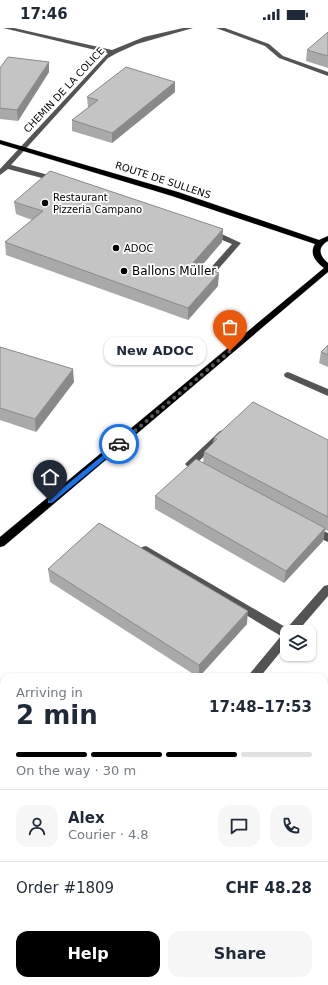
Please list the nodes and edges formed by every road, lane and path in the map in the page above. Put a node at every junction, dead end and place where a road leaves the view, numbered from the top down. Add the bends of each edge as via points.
1 (6, 28) edge
2 (190, 28) edge
3 (219, 28) edge
4 (112, 52) junction
5 (328, 74) edge
6 (0, 142) edge
7 (23, 148) junction
8 (6, 166) junction
9 (0, 173) edge
10 (62, 182) edge
11 (202, 228) edge
12 (328, 238) edge
13 (319, 243) junction
14 (328, 267) edge
15 (210, 272) edge
16 (288, 375) dead end
17 (328, 393) edge
18 (229, 428) edge
19 (210, 474) edge
20 (307, 527) edge
21 (328, 538) edge
22 (0, 543) edge
23 (146, 550) edge
24 (328, 589) edge
25 (296, 625) edge
26 (280, 631) edge
27 (280, 643) edge
28 (255, 673) edge

1 - 4 street
2 - 4 street, CHEMIN DE LA COLICE
3 - 5 street via 267,45 282,57
4 - 7 street, CHEMIN DE LA COLICE
6 - 7 main road, ROUTE DE SULLENS
7 - 8 street, CHEMIN DE LA COLICE
7 - 13 main road, ROUTE DE SULLENS via 176,194
8 - 9 street, CHEMIN DE LA COLICE
8 - 10 street
11 - 15 street via 237,243
12 - 13 main road
13 - 14 main road via 316,253
14 - 22 main road
16 - 17 street
18 - 19 street via 190,464
20 - 21 street
23 - 26 street
24 - 25 street
27 - 28 street

